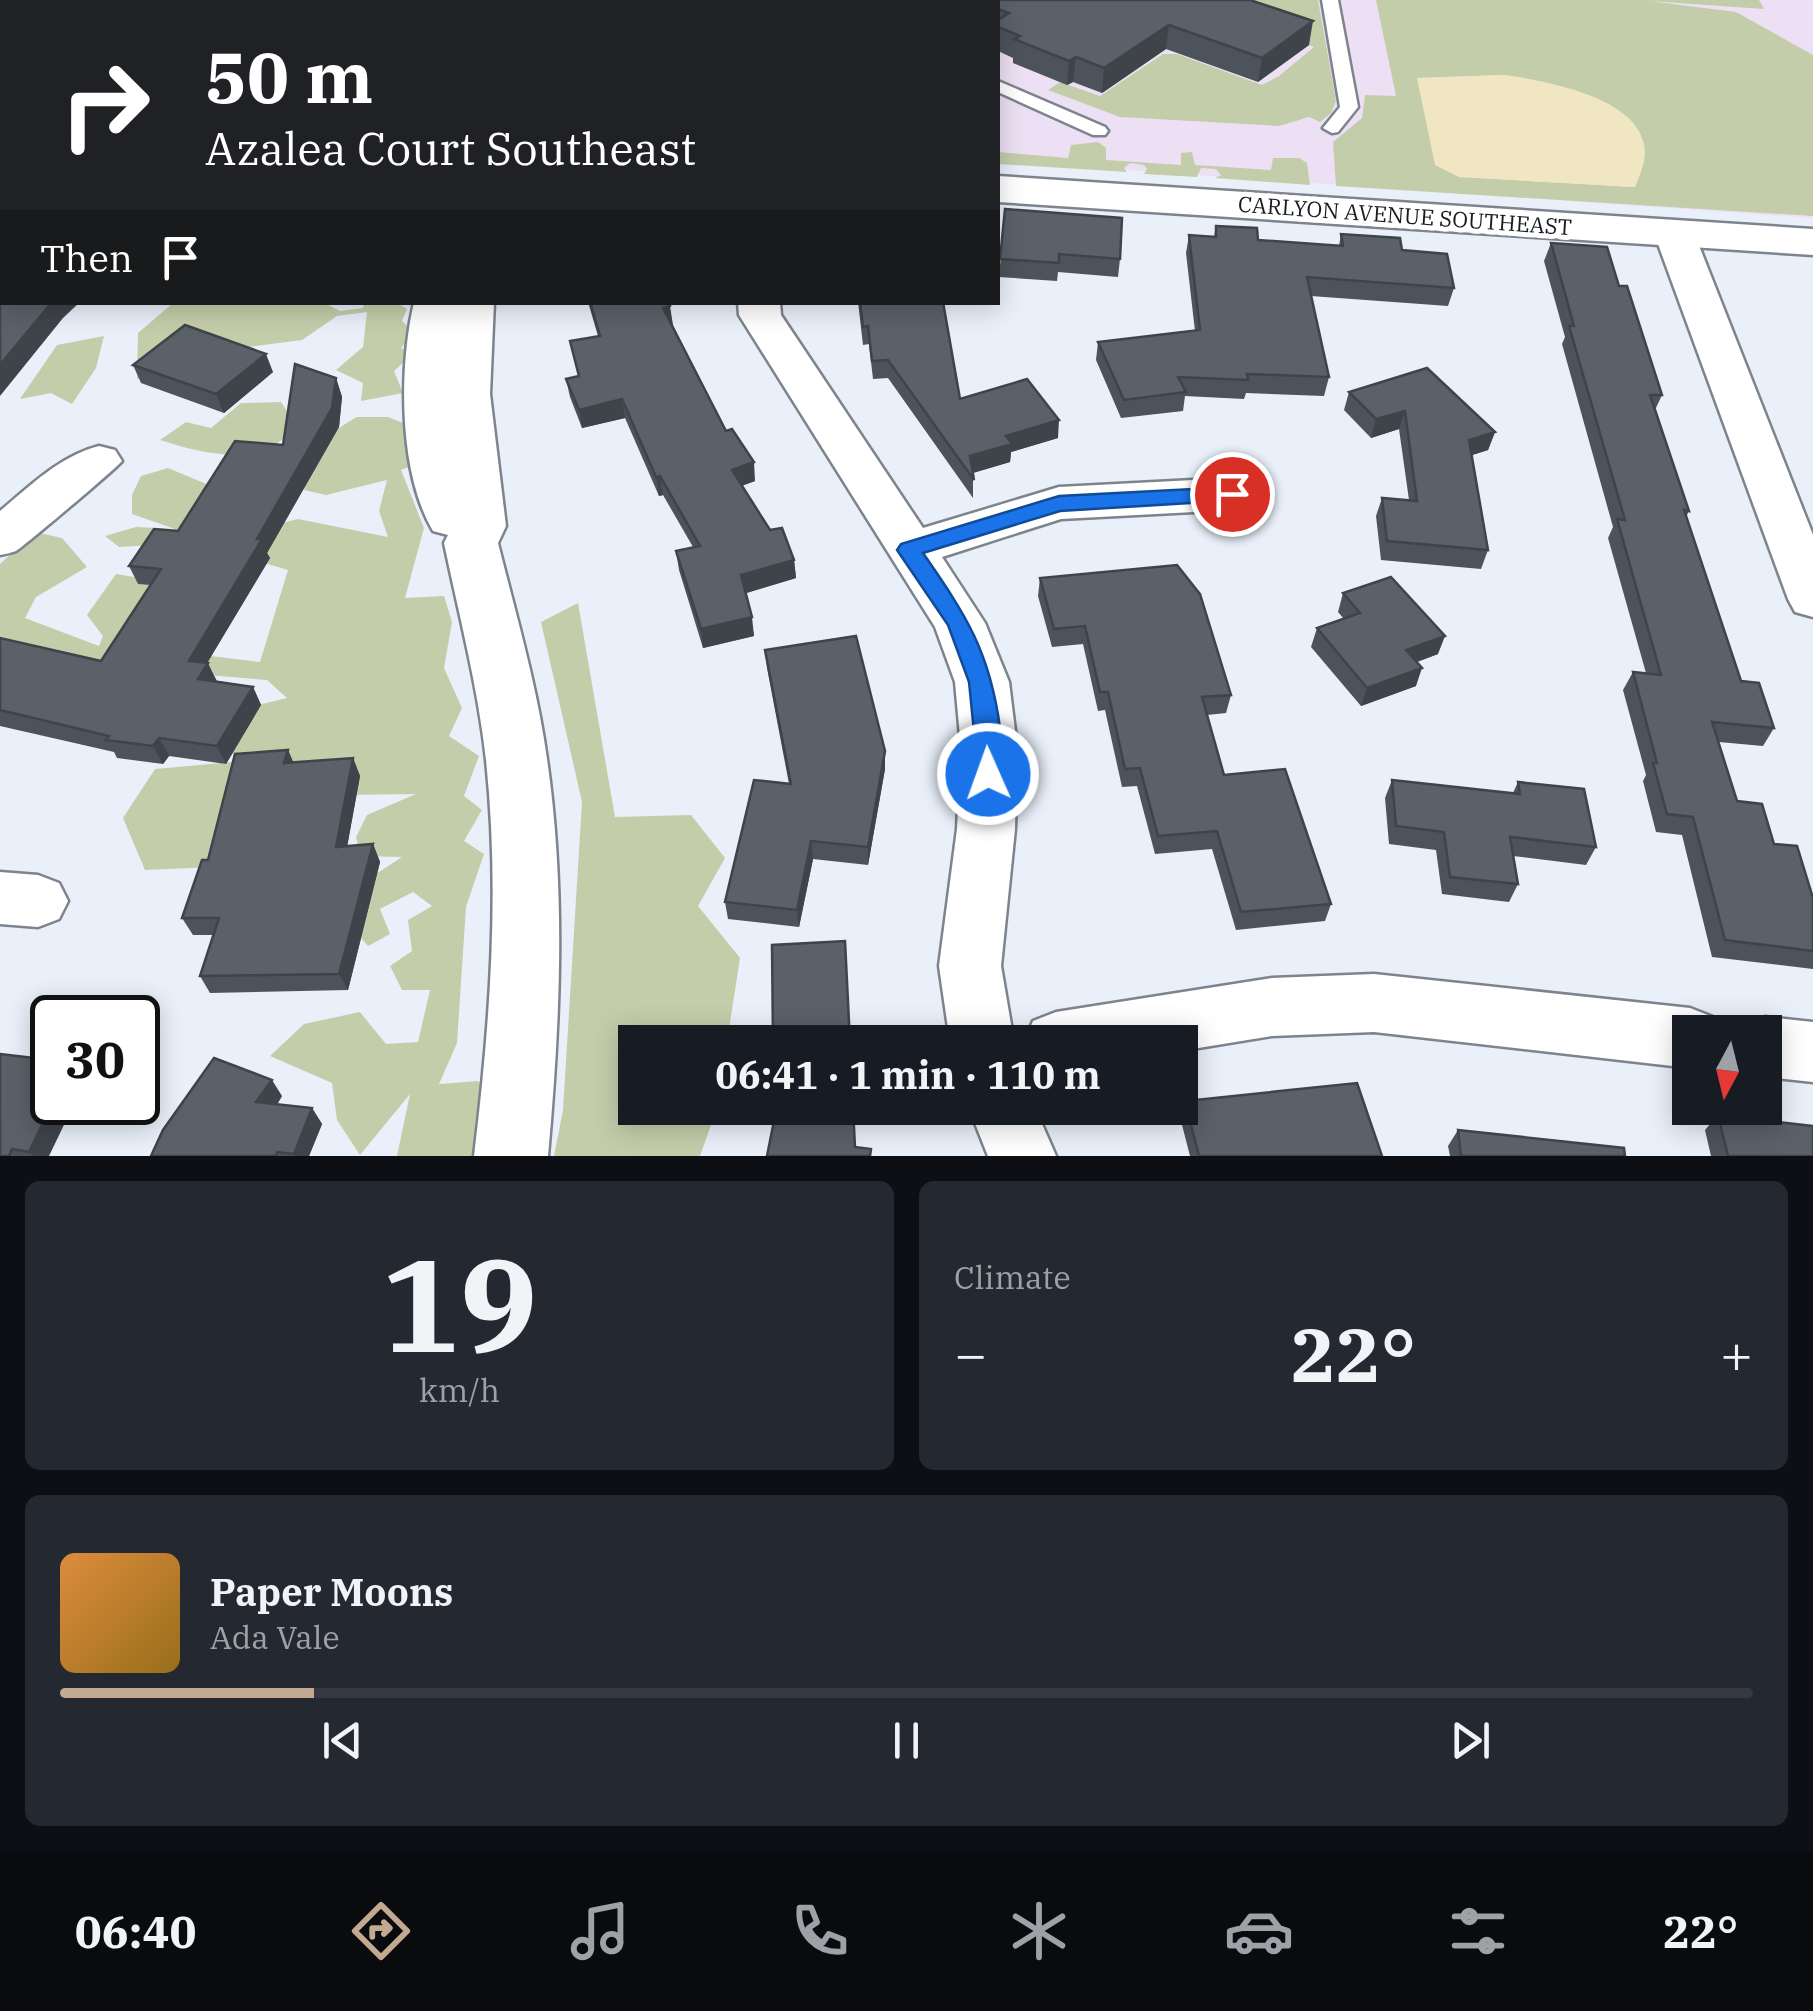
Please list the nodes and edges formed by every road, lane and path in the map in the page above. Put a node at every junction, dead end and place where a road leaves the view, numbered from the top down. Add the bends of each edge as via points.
1 (1330, 0) edge
2 (1000, 87) edge
3 (1332, 128) dead end
4 (1099, 131) dead end
5 (1000, 189) edge
6 (1674, 233) junction
7 (1813, 242) edge
8 (436, 305) edge
9 (471, 305) edge
10 (759, 305) edge
11 (99, 462) dead end
12 (1232, 494) dead end
13 (0, 538) edge
14 (471, 542) junction
15 (908, 550) junction
16 (1813, 599) edge
17 (979, 1025) edge
18 (1161, 1025) edge
19 (1672, 1036) edge
20 (1782, 1048) edge
21 (1813, 1052) edge
22 (1009, 1125) edge
23 (511, 1156) edge
24 (1022, 1156) edge

1 - 3 lane via 1350,106
2 - 4 lane
5 - 6 main road, CARLYON AVENUE SOUTHEAST
6 - 7 main road, CARLYON AVENUE SOUTHEAST
6 - 16 street
8 - 14 main road via 427,346 426,412 456,533
9 - 14 main road via 466,394 480,526
10 - 15 street
11 - 13 street
12 - 15 street via 1059,503
14 - 23 main road via 520,786 528,924
15 - 17 street via 958,623 982,682 990,747 970,966
18 - 19 street via 1272,1007 1374,1004
20 - 21 street
22 - 24 street

